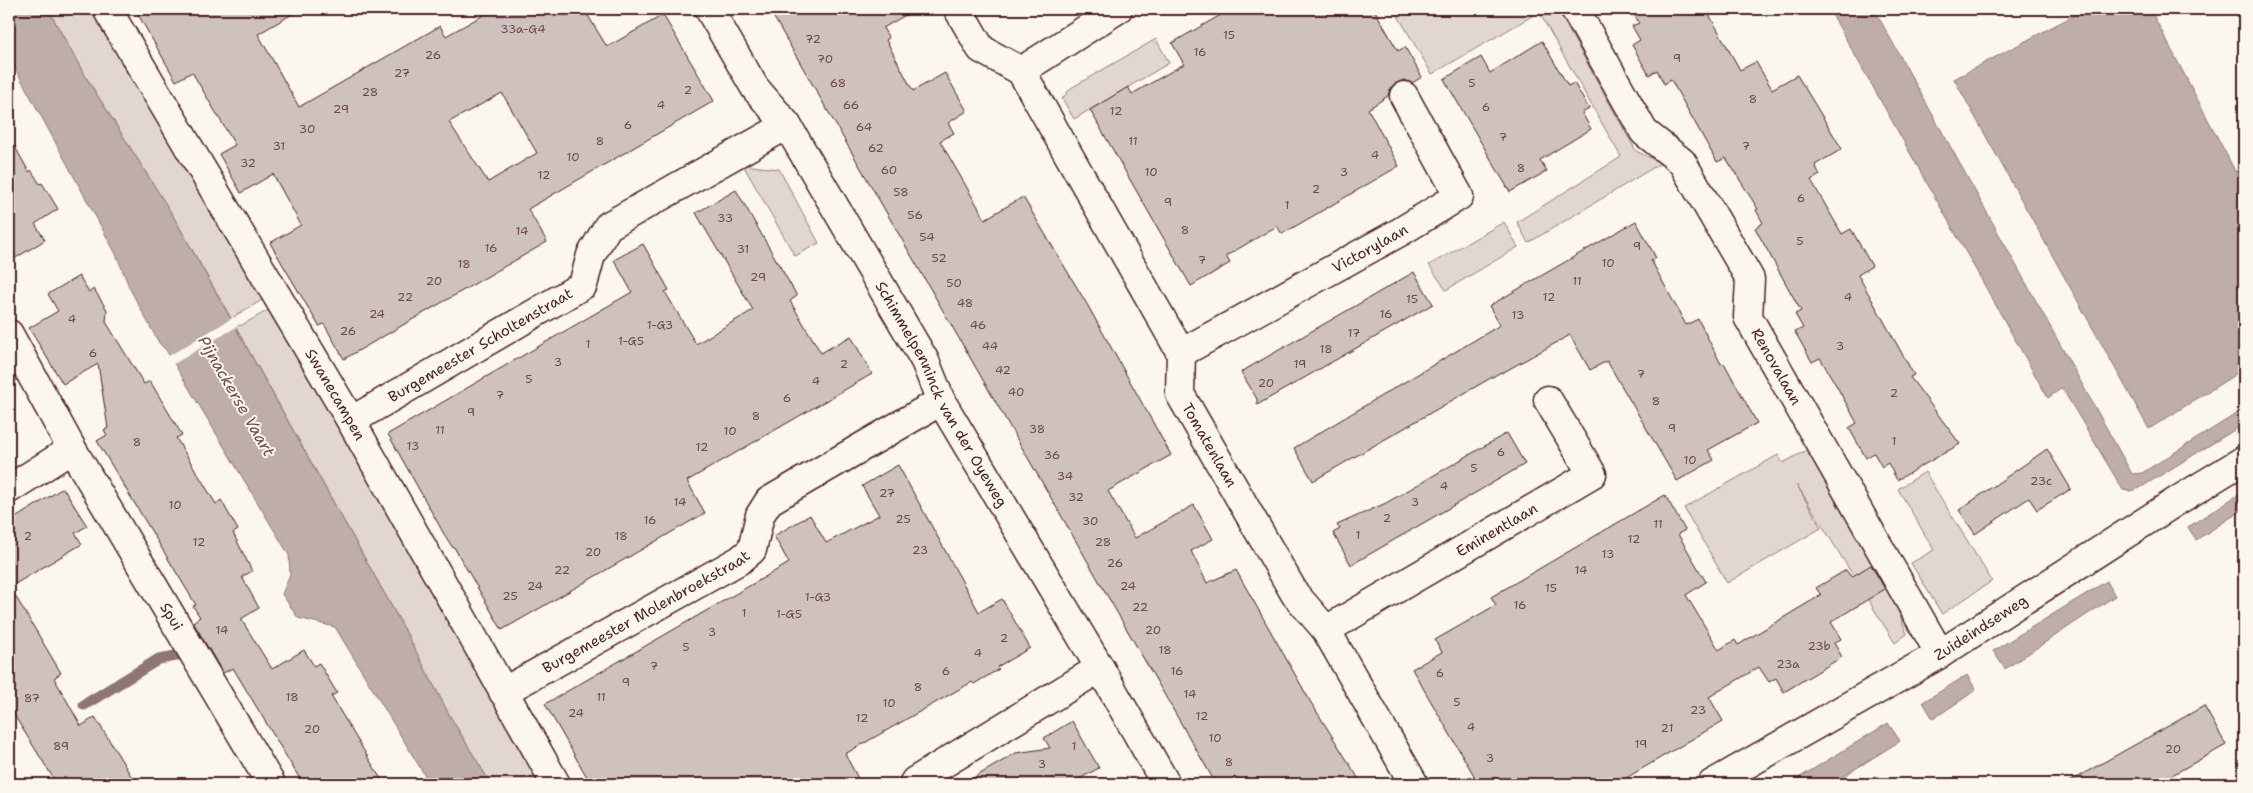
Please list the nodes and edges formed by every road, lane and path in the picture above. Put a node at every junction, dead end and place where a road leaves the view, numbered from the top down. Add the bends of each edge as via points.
1 (107, 9) edge
2 (709, 9) edge
3 (958, 9) edge
4 (1118, 9) edge
5 (1574, 9) edge
6 (1021, 71) junction
7 (1404, 96) dead end
8 (786, 125) junction
9 (9, 334) edge
10 (1181, 353) junction
11 (1548, 400) dead end
12 (941, 401) junction
13 (352, 420) junction
14 (72, 449) junction
15 (2244, 460) edge
16 (9, 489) edge
17 (1326, 630) junction
18 (1940, 654) junction
19 (1100, 668) junction
20 (503, 692) junction
21 (271, 784) edge
22 (556, 784) edge
23 (913, 784) edge
24 (1166, 784) edge
25 (1414, 784) edge
26 (1712, 784) edge

1 - 13 street, Swanecampen
2 - 8 street, Schimmelpenninck van der Oyeweg via 755,88
3 - 6 street via 981,49
4 - 6 street
5 - 18 street, Renovalaan via 1644,132 1682,162 1750,279 1748,317
6 - 10 street
7 - 10 street, Victorylaan via 1459,196
8 - 12 street, Schimmelpenninck van der Oyeweg via 926,361
8 - 13 street, Burgemeester Scholtenstraat via 608,226 592,255 583,285
9 - 14 street, Spui
10 - 17 street, Tomatenlaan via 1180,394 1295,594
11 - 17 street, Eminentlaan via 1592,474
12 - 19 street, Schimmelpenninck van der Oyeweg
12 - 20 street, Burgemeester Molenbroekstraat via 769,501 760,515 752,550 740,560
13 - 20 street, Swanecampen
14 - 16 street
14 - 21 street, Spui
15 - 18 street, Zuideindseweg
17 - 25 street, Tomatenlaan
18 - 26 street, Zuideindseweg
19 - 23 street
19 - 24 street, Schimmelpenninck van der Oyeweg
20 - 22 street, Swanecampen

